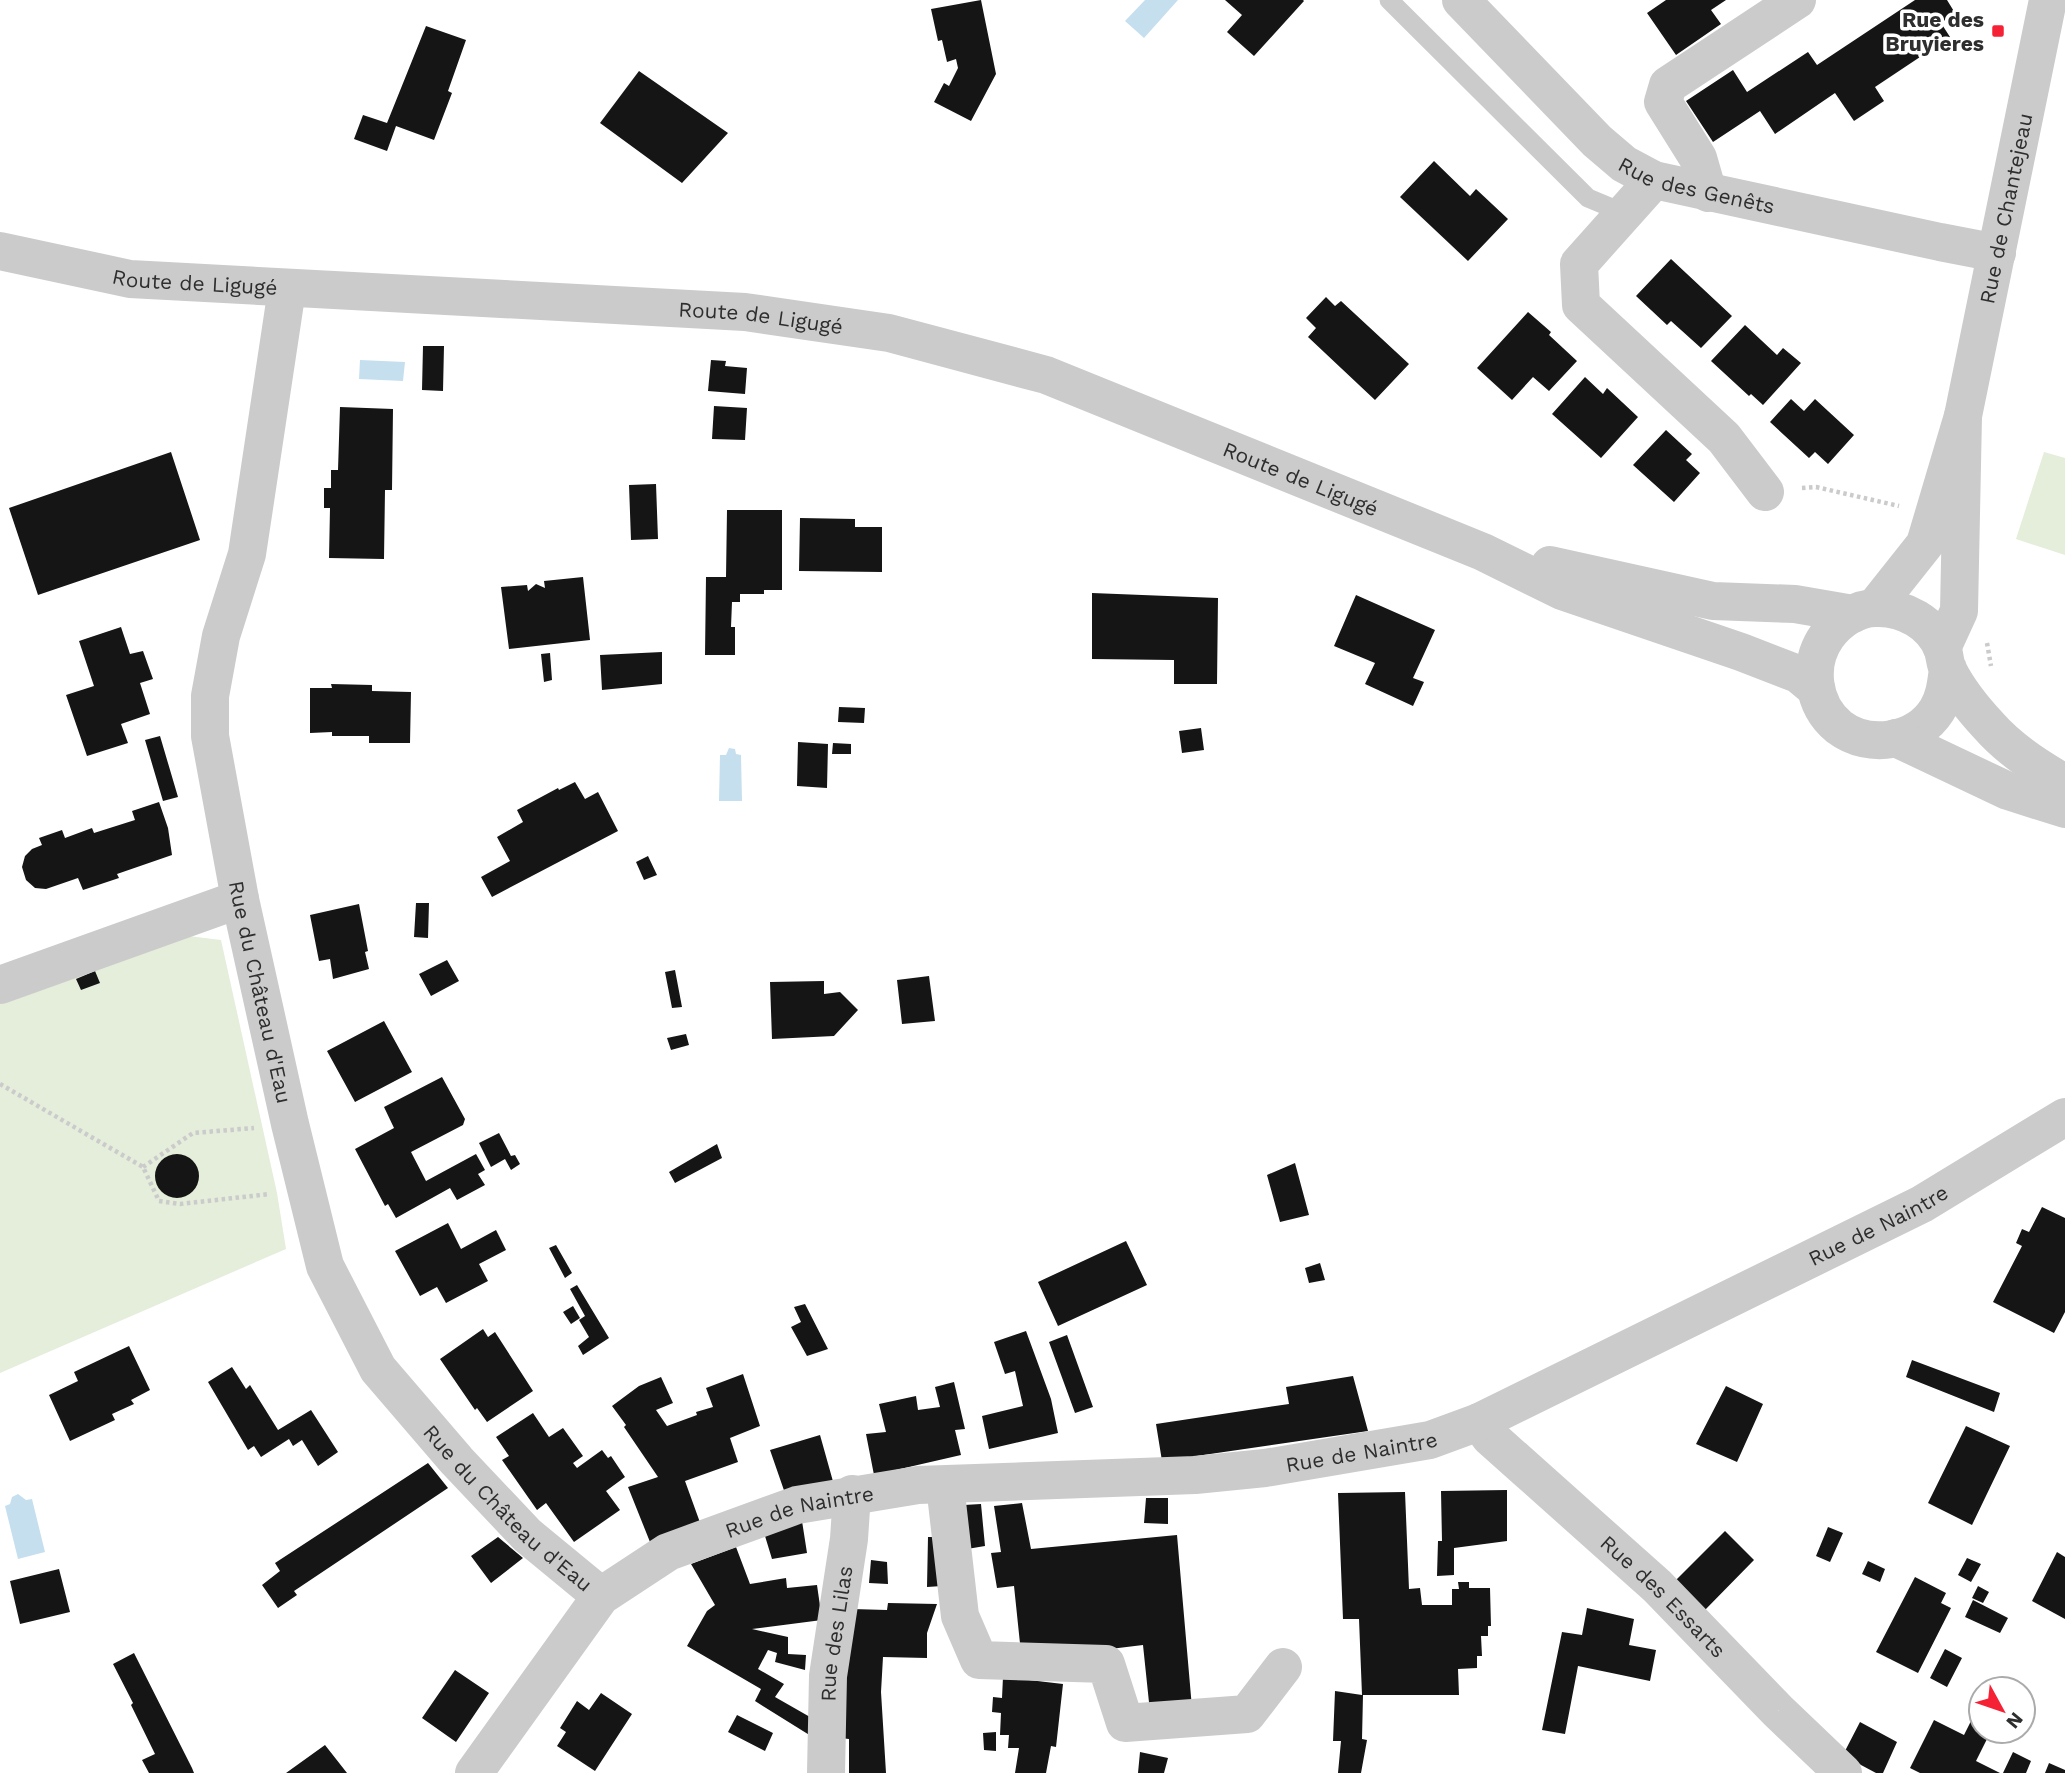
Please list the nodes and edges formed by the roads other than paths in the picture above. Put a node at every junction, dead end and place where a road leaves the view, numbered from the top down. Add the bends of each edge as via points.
1 (1389, 0) edge
2 (1461, 0) edge
3 (1797, 0) edge
4 (2048, 0) edge
5 (1654, 180) junction
6 (1708, 193) junction
7 (1624, 213) junction
8 (0, 251) edge
9 (1997, 253) junction
10 (287, 289) junction
11 (1963, 416) junction
12 (1765, 492) road end
13 (1483, 552) junction
14 (1864, 611) junction
15 (1945, 659) junction
16 (1816, 688) junction
17 (1896, 738) junction
18 (2065, 783) edge
19 (2065, 809) edge
20 (240, 899) junction
21 (0, 985) edge
22 (2065, 1116) edge
23 (1479, 1422) junction
24 (945, 1485) junction
25 (852, 1494) junction
26 (601, 1596) junction
27 (1283, 1667) dead end
28 (474, 1773) edge
29 (826, 1773) edge
30 (1843, 1773) edge

1 - 7 lane via 1588,198
2 - 5 street, Rue des Genêts via 1597,141 1624,164
3 - 6 street via 1668,85 1663,102 1698,158
4 - 9 street, Rue de Chantejeau
5 - 6 street, Rue des Genêts
5 - 7 street
6 - 9 street, Rue des Genêts
7 - 12 street via 1579,264 1581,305 1724,438
8 - 10 street, Route de Ligugé via 130,279
9 - 11 street, Rue de Chantejeau
10 - 13 street, Route de Ligugé via 732,311 888,332 1046,374
10 - 20 street, Rue du Château d'Eau via 247,554 221,636 210,696 210,736
11 - 14 street, Rue de Chantejeau via 1925,544
11 - 15 street, Rue de Chantejeau via 1959,611
13 - 14 street, Route de Ligugé via 1713,601
13 - 16 street, Route de Ligugé via 1562,591 1741,652 1798,674
14 - 15 street, Route de Ligugé via 1896,609 1915,617 1931,630
14 - 16 street via 1838,623 1826,637 1814,670
15 - 17 street via 1946,690 1937,710 1923,726
15 - 18 street, Route de Ligugé via 1989,727 2034,765
16 - 17 street via 1824,709 1839,727 1859,737
17 - 19 street via 2008,790
20 - 21 street
20 - 26 street, Rue du Château d'Eau via 325,1266 378,1369 527,1535
22 - 23 street, Rue de Naintre via 1922,1204
23 - 24 street, Rue de Naintre via 1430,1440 1265,1468
23 - 30 street, Rue des Essarts via 1490,1437 1657,1586
24 - 25 street, Rue de Naintre
24 - 27 street via 960,1616 979,1660 1106,1664 1125,1723 1247,1714
25 - 26 street, Rue de Naintre via 797,1505 668,1552
25 - 29 street, Rue des Lilas via 828,1676
26 - 28 street

